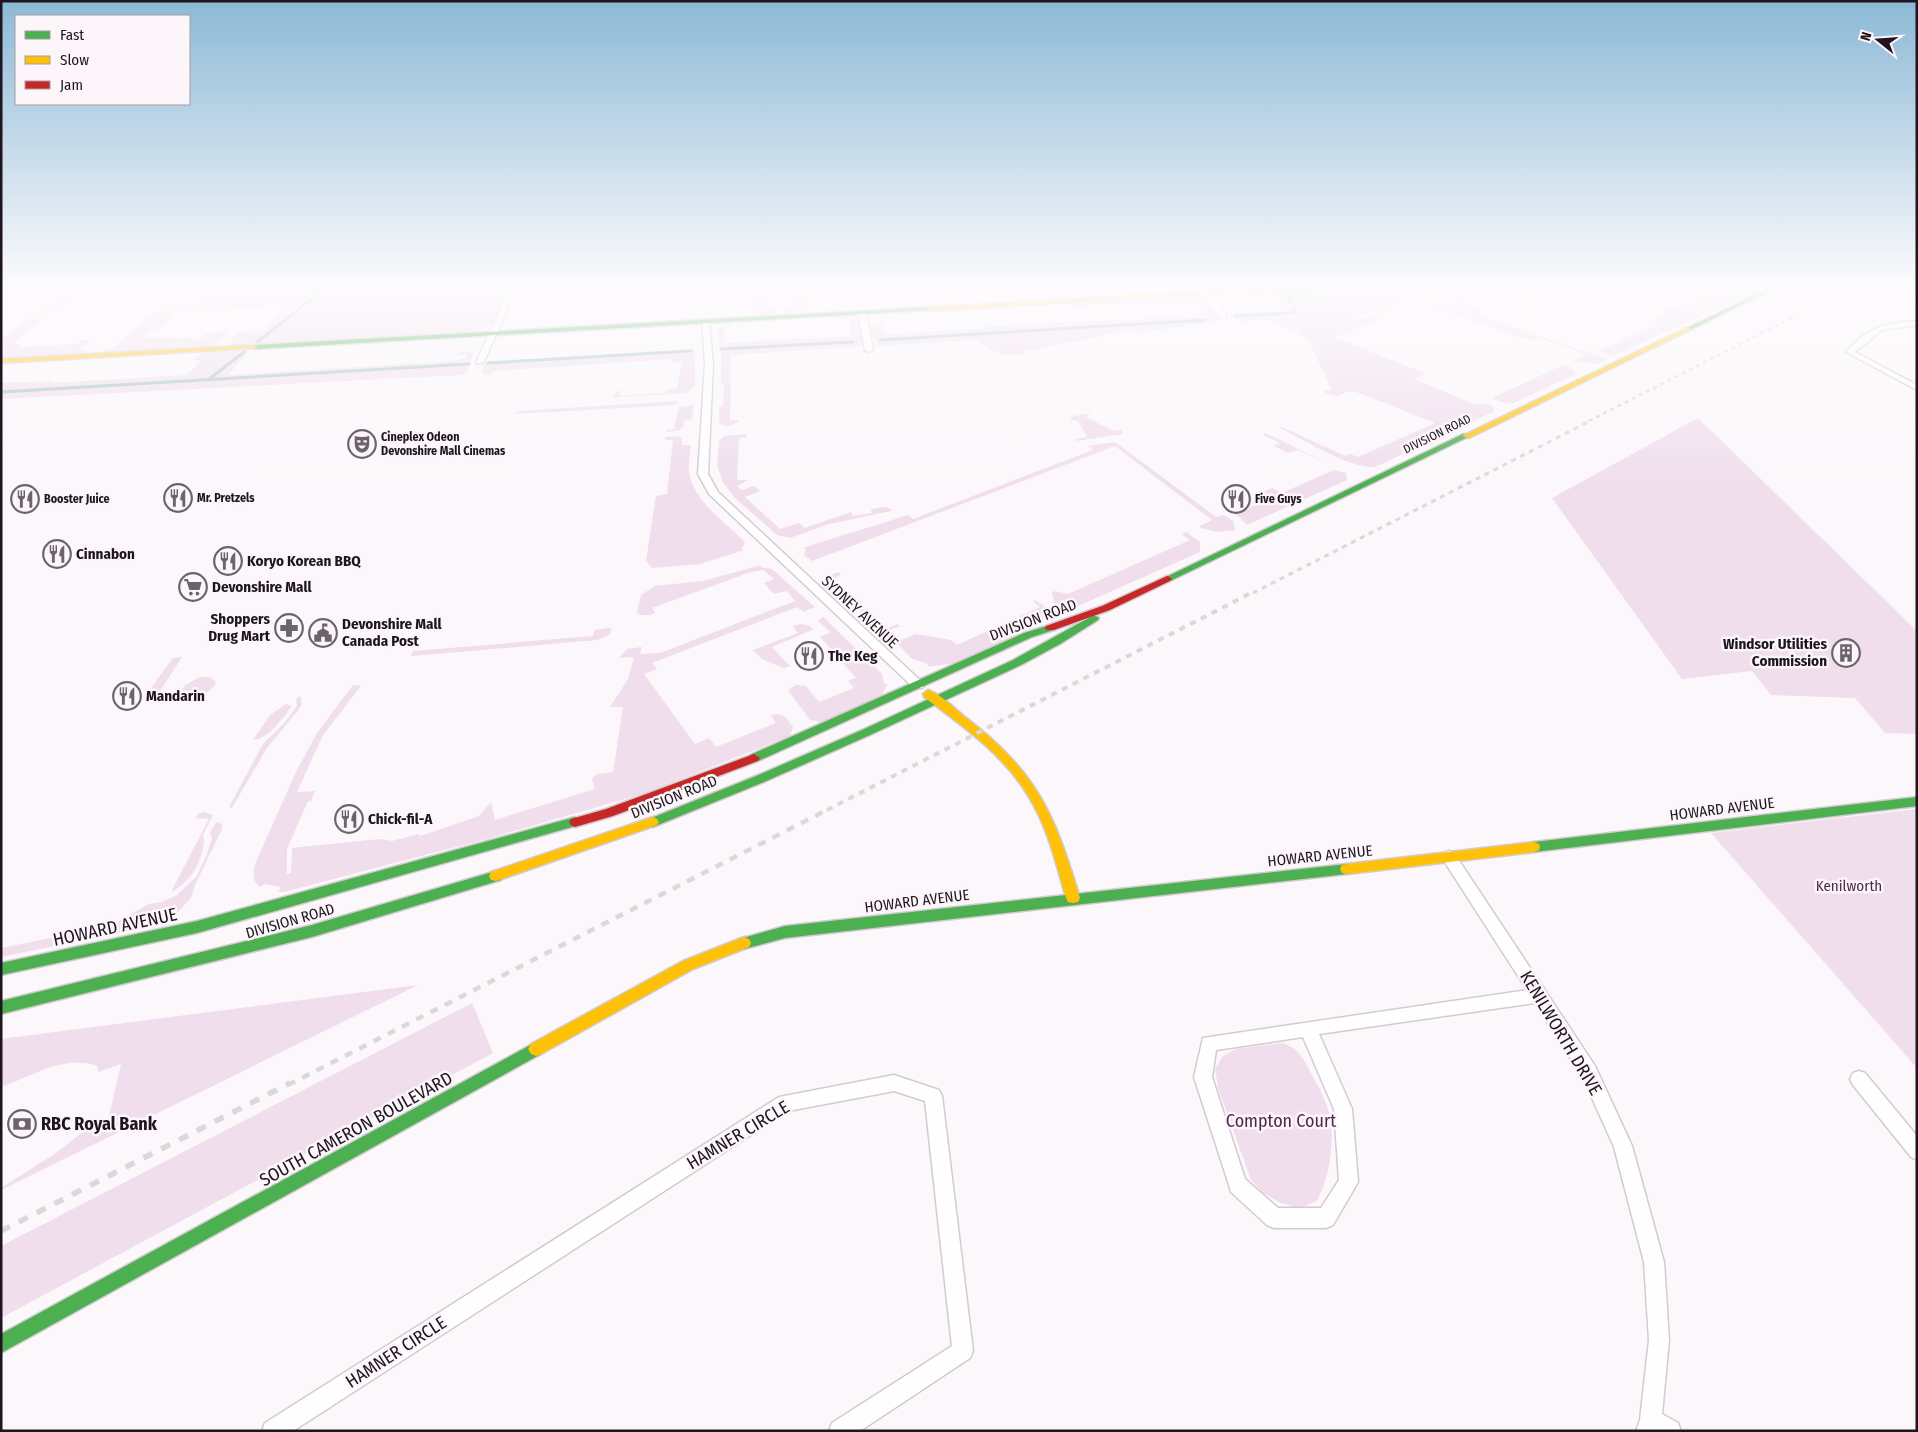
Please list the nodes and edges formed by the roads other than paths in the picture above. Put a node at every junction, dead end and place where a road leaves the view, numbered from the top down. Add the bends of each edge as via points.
1 (162, 352) edge
2 (485, 352) edge
3 (708, 352) edge
4 (1641, 352) edge
5 (1850, 352) edge
6 (1, 361) edge
7 (480, 362) dead end
8 (1917, 388) edge
9 (1106, 608) junction
10 (918, 685) junction
11 (936, 700) junction
12 (1917, 801) edge
13 (1449, 857) junction
14 (1073, 898) junction
15 (236, 917) joint
16 (728, 946) joint
17 (1, 969) edge
18 (1539, 995) junction
19 (1, 1008) edge
20 (1308, 1029) junction
21 (1859, 1080) dead end
22 (1917, 1150) edge
23 (1, 1344) edge
24 (1649, 1425) edge
25 (273, 1431) edge
26 (840, 1431) edge
27 (1670, 1431) edge

1 - 6 street
2 - 7 street
3 - 10 street, SYDNEY AVENUE via 703,474 714,494
4 - 9 street, DIVISION ROAD
5 - 8 street
9 - 10 street, DIVISION ROAD via 1028,635
9 - 11 street, DIVISION ROAD via 1060,640
10 - 11 street, SYDNEY AVENUE
10 - 15 street, DIVISION ROAD via 748,761 632,805
11 - 14 street, SYDNEY AVENUE via 1006,759 1031,789 1052,834
11 - 19 street, DIVISION ROAD via 819,754 620,834 426,898 228,954
12 - 13 street, HOWARD AVENUE
13 - 14 street, HOWARD AVENUE
13 - 18 street, KENILWORTH DRIVE
14 - 16 street, HOWARD AVENUE via 785,932
15 - 17 street, HOWARD AVENUE
16 - 23 street, SOUTH CAMERON BOULEVARD via 688,965
18 - 20 street
18 - 24 street, KENILWORTH DRIVE via 1589,1072 1623,1146 1645,1226 1654,1262 1659,1340
20 - 20 street via 1209,1043 1202,1077 1238,1185 1274,1218 1326,1218 1349,1182 1343,1109
21 - 22 street
24 - 27 street
25 - 26 street, HAMNER CIRCLE via 785,1103 894,1083 933,1096 962,1352

